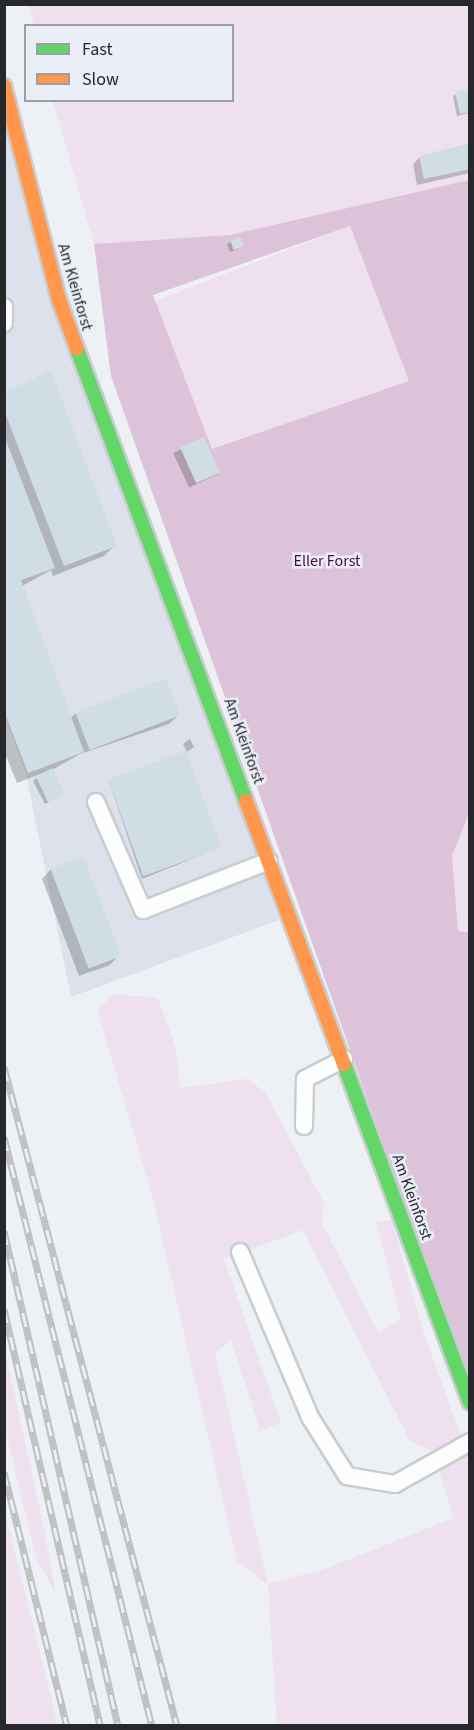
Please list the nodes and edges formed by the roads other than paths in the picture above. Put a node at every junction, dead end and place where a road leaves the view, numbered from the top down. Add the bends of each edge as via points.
1 (4, 86) edge
2 (4, 307) edge
3 (4, 323) edge
4 (96, 802) dead end
5 (268, 861) junction
6 (344, 1059) junction
7 (304, 1126) dead end
8 (240, 1252) dead end
9 (470, 1402) edge
10 (470, 1442) edge

1 - 5 street, Am Kleinforst via 59,300
2 - 3 lane
4 - 5 lane via 143,910
5 - 6 street, Am Kleinforst
6 - 7 lane via 305,1079
6 - 9 street, Am Kleinforst
8 - 10 lane via 310,1417 347,1476 395,1484

